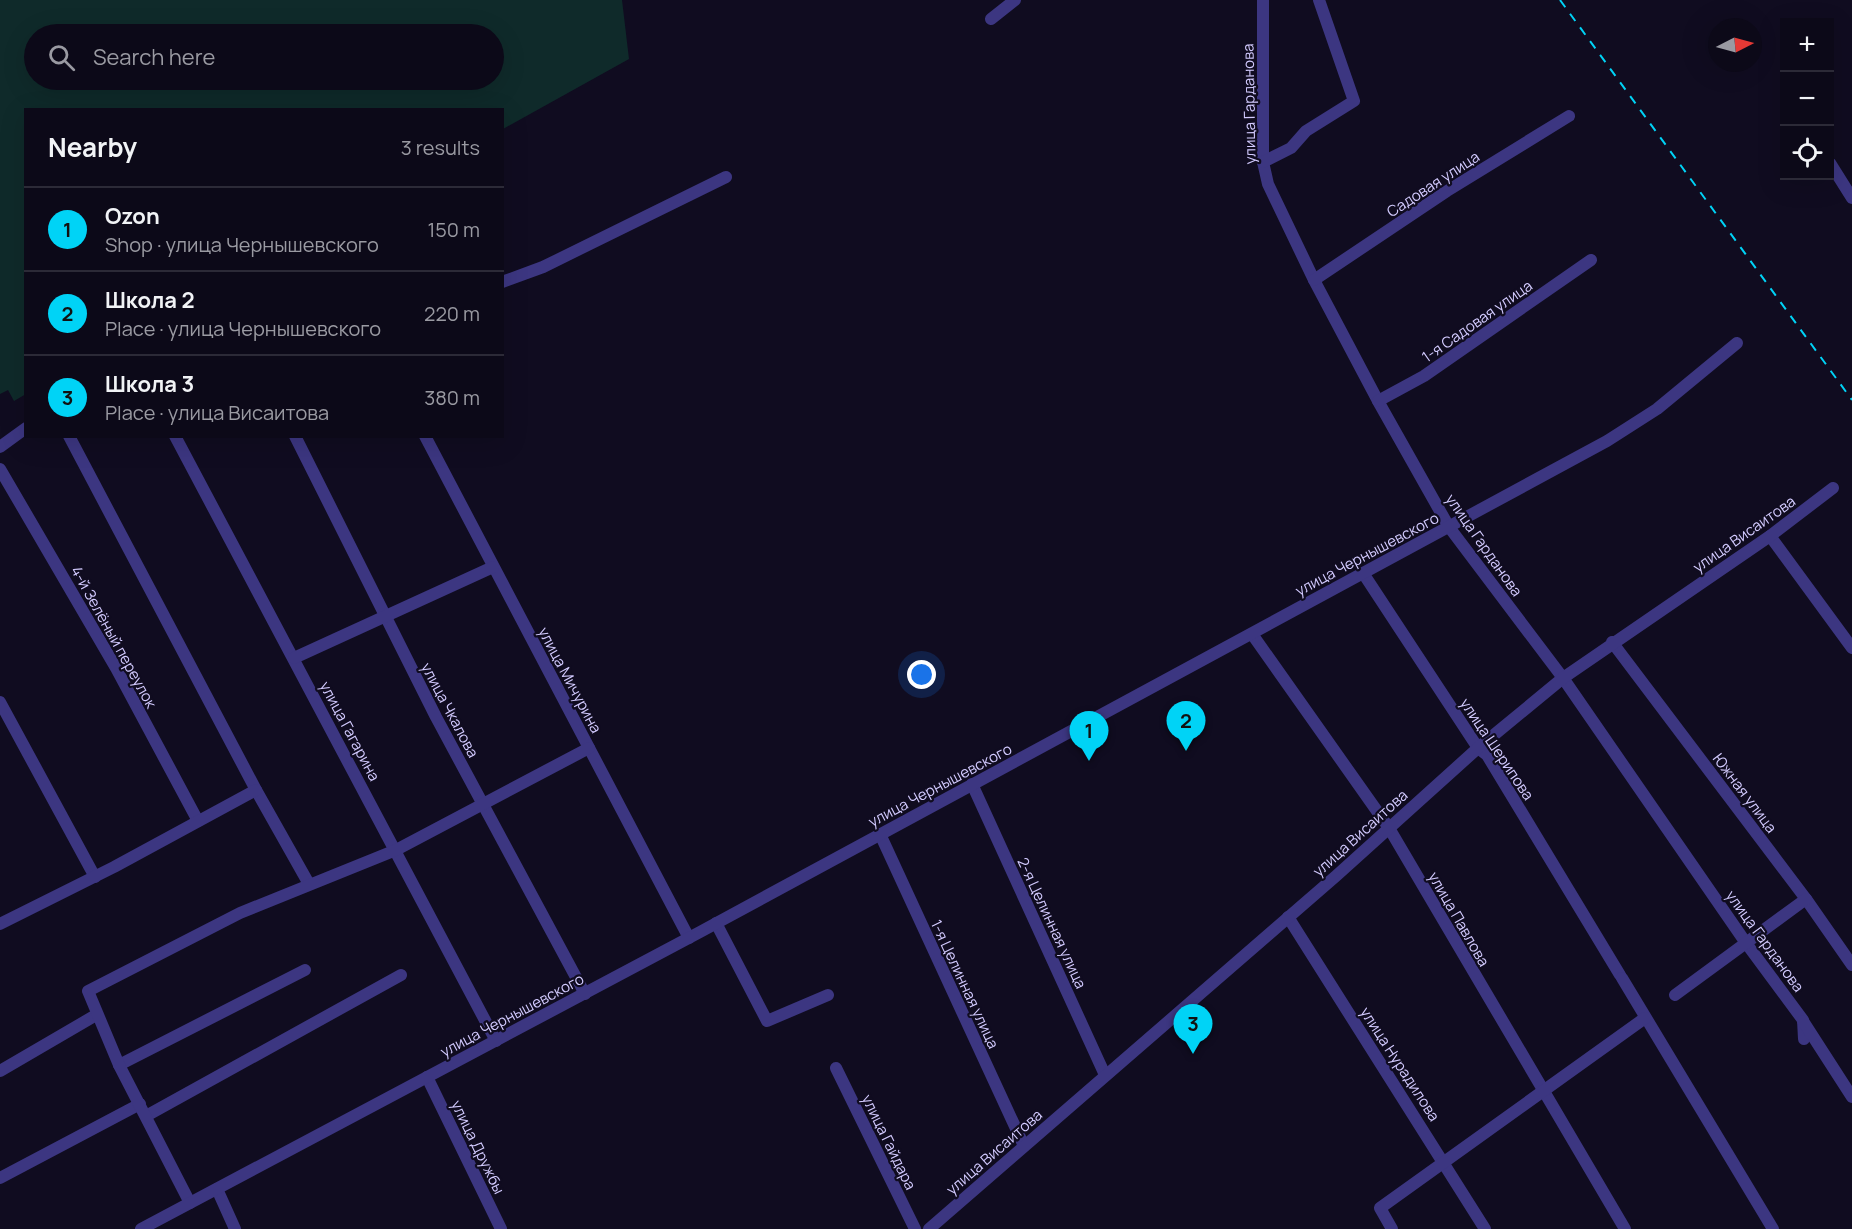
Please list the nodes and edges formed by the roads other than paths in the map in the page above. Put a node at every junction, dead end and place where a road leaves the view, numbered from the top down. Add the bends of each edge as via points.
1 (1015, 0) edge
2 (1263, 0) edge
3 (1319, 0) edge
4 (991, 19) dead end
5 (1569, 116) dead end
6 (1263, 162) junction
7 (1834, 166) edge
8 (726, 177) dead end
9 (1848, 178) edge
10 (1852, 198) edge
11 (1591, 260) dead end
12 (1314, 280) junction
13 (504, 281) edge
14 (1737, 343) dead end
15 (1377, 401) junction
16 (24, 429) edge
17 (70, 438) edge
18 (176, 438) edge
19 (296, 438) edge
20 (426, 438) edge
21 (0, 447) edge
22 (0, 469) edge
23 (1833, 488) dead end
24 (1449, 527) junction
25 (1770, 536) junction
26 (493, 567) junction
27 (1363, 573) junction
28 (384, 618) junction
29 (1251, 634) junction
30 (1612, 642) junction
31 (1852, 648) edge
32 (294, 658) junction
33 (1563, 678) junction
34 (0, 702) edge
35 (589, 748) junction
36 (1478, 748) junction
37 (972, 784) junction
38 (256, 790) junction
39 (483, 802) junction
40 (198, 821) junction
41 (1389, 828) junction
42 (880, 834) junction
43 (396, 850) junction
44 (95, 876) junction
45 (309, 884) junction
46 (1806, 899) junction
47 (1288, 917) junction
48 (716, 923) junction
49 (0, 924) edge
50 (689, 938) junction
51 (1746, 942) junction
52 (1852, 965) edge
53 (305, 970) dead end
54 (401, 975) dead end
55 (585, 994) junction
56 (828, 994) dead end
57 (1675, 995) dead end
58 (96, 1015) junction
59 (1645, 1018) junction
60 (1803, 1020) junction
61 (1804, 1039) dead end
62 (496, 1041) junction
63 (119, 1065) junction
64 (837, 1068) dead end
65 (0, 1071) edge
66 (1105, 1075) junction
67 (427, 1077) junction
68 (1543, 1091) junction
69 (1852, 1097) edge
70 (140, 1104) junction
71 (146, 1116) junction
72 (1024, 1146) junction
73 (1444, 1160) junction
74 (0, 1178) edge
75 (218, 1189) junction
76 (190, 1203) junction
77 (141, 1229) edge
78 (235, 1229) edge
79 (501, 1229) edge
80 (915, 1229) edge
81 (929, 1229) edge
82 (1392, 1229) edge
83 (1485, 1229) edge
84 (1625, 1229) edge
85 (1773, 1229) edge

1 - 4 street
2 - 6 street, улица Гарданова
3 - 6 street via 1354,101 1306,131 1291,148
5 - 12 street, Садовая улица via 1446,191
6 - 12 street, улица Гарданова via 1269,184
7 - 9 street
8 - 13 street via 543,267
9 - 10 street
11 - 15 street, 1-я Садовая улица via 1424,376
12 - 15 street, улица Гарданова
14 - 24 street, улица Чернышевского via 1657,409 1607,441
15 - 24 street, улица Гарданова
16 - 21 street
17 - 38 street
18 - 32 street, улица Гагарина
19 - 28 street, улица Чкалова
20 - 26 street, улица Мичурина
22 - 40 street, 4-й Зелёный переулок via 116,668
23 - 25 street, улица Висаитова
24 - 27 street, улица Чернышевского
24 - 33 street, улица Гарданова
25 - 30 street, улица Висаитова
25 - 31 street
26 - 28 street
26 - 35 street, улица Мичурина
27 - 29 street, улица Чернышевского
27 - 36 street, улица Шерипова
28 - 32 street
28 - 39 street, улица Чкалова
29 - 37 street, улица Чернышевского
29 - 41 street, улица Павлова
30 - 33 street, улица Висаитова
30 - 46 street, Южная улица
32 - 43 street, улица Гагарина
33 - 36 street, улица Висаитова
33 - 51 street, улица Гарданова
34 - 44 street
35 - 39 street
35 - 50 street, улица Мичурина
36 - 41 street, улица Висаитова
36 - 59 street, улица Шерипова via 1487,755
37 - 42 street, улица Чернышевского
37 - 66 street, 2-я Целинная улица
38 - 40 street
38 - 45 street
39 - 43 street
39 - 55 street, улица Чкалова
40 - 44 street
41 - 47 street, улица Висаитова
41 - 68 street, улица Павлова
42 - 48 street, улица Чернышевского
42 - 72 street, 1-я Целинная улица
43 - 45 street
43 - 62 street, улица Гагарина
44 - 49 street
45 - 58 street via 240,913 88,992
46 - 51 street
46 - 52 street, Южная улица
47 - 66 street, улица Висаитова
47 - 73 street, улица Нурадилова
48 - 50 street, улица Чернышевского
48 - 56 street via 767,1022
50 - 55 street, улица Чернышевского
51 - 57 street
51 - 60 street, улица Гарданова
53 - 63 street
54 - 71 street
55 - 62 street, улица Чернышевского
58 - 63 street
58 - 65 street
59 - 68 street
59 - 85 street, улица Шерипова
60 - 61 street
60 - 69 street, улица Гарданова
62 - 67 street, улица Чернышевского
63 - 70 street
64 - 80 street, улица Гайдара
66 - 72 street, улица Висаитова
67 - 75 street, улица Чернышевского
67 - 79 street, улица Дружбы
68 - 73 street
68 - 84 street, улица Павлова
70 - 71 street
70 - 74 street
71 - 76 street
72 - 81 street, улица Висаитова
73 - 82 street via 1380,1208
73 - 83 street, улица Нурадилова
75 - 76 street, улица Чернышевского
75 - 78 street
76 - 77 street, улица Чернышевского

